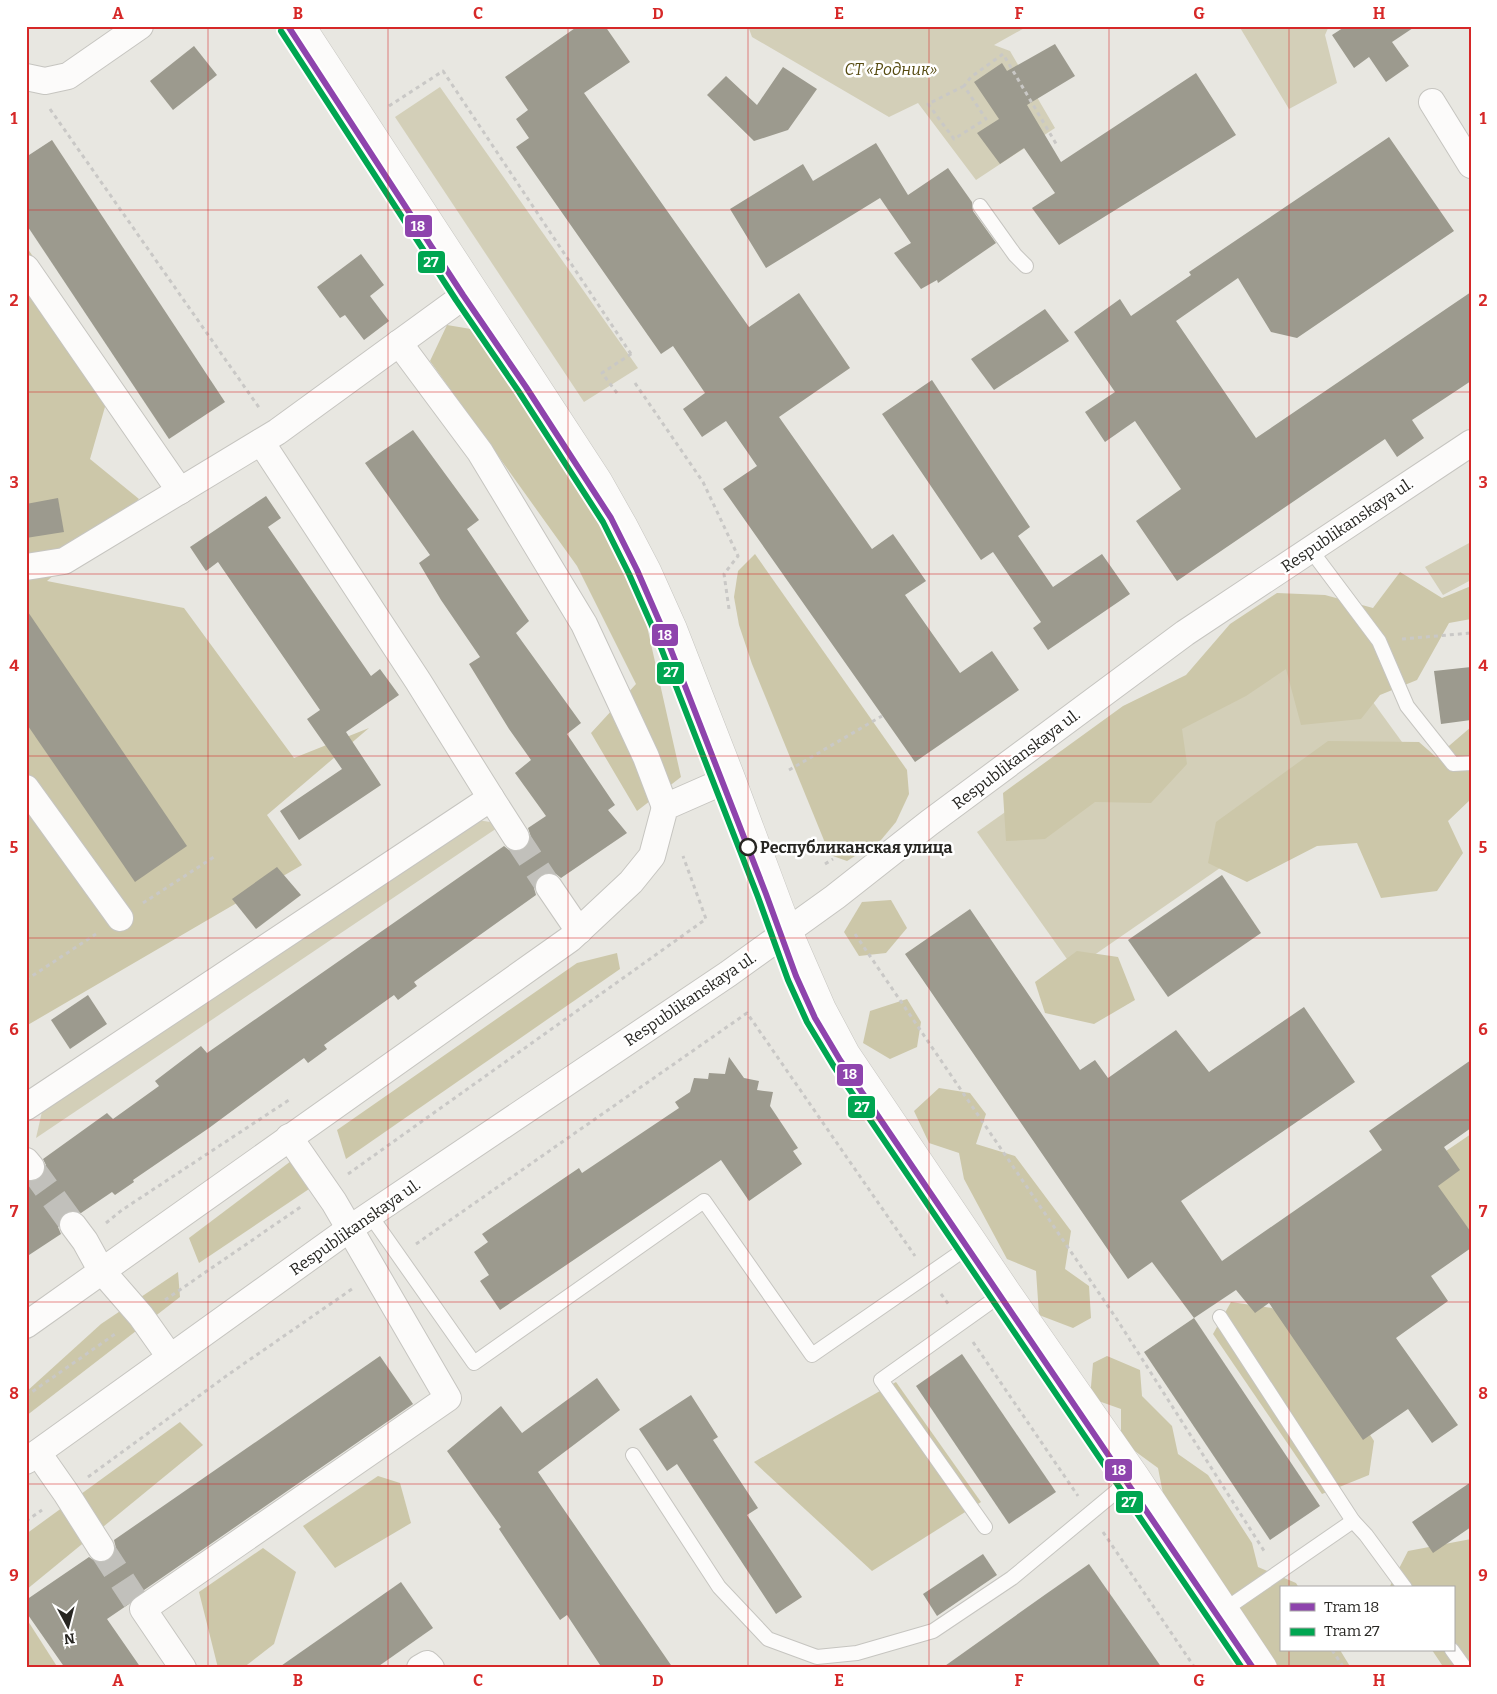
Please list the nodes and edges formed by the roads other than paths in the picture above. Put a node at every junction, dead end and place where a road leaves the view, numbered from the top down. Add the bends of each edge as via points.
1 (140, 26) edge
2 (301, 26) edge
3 (36, 79) edge
4 (1432, 102) dead end
5 (1471, 164) edge
6 (980, 206) dead end
7 (1026, 266) dead end
8 (26, 268) edge
9 (472, 290) junction
10 (399, 343) junction
11 (269, 437) junction
12 (1471, 443) edge
13 (180, 491) junction
14 (1310, 550) junction
15 (26, 567) edge
16 (1471, 763) edge
17 (731, 778) junction
18 (26, 788) edge
19 (491, 798) junction
20 (665, 807) junction
21 (516, 837) tunnel mouth
22 (549, 886) tunnel mouth
23 (120, 918) dead end
24 (579, 931) junction
25 (788, 931) junction
26 (26, 1107) edge
27 (289, 1138) junction
28 (360, 1222) junction
29 (73, 1225) tunnel mouth
30 (974, 1243) junction
31 (101, 1270) junction
32 (1006, 1290) junction
33 (1220, 1317) dead end
34 (26, 1325) edge
35 (170, 1357) junction
36 (633, 1455) dead end
37 (32, 1457) edge
38 (1135, 1476) junction
39 (1353, 1521) junction
40 (985, 1527) dead end
41 (101, 1548) tunnel mouth
42 (1404, 1586) edge
43 (1224, 1610) junction
44 (1453, 1652) edge
45 (183, 1668) edge
46 (420, 1668) edge
47 (431, 1668) edge
48 (1263, 1668) edge
49 (1464, 1668) edge

1 - 3 street via 68,76
2 - 9 street
4 - 5 street
6 - 7 lane
8 - 13 street
9 - 10 street
9 - 17 street via 598,481 624,527 673,629
10 - 11 street
10 - 20 street via 480,452 584,624 646,757
11 - 13 street
11 - 19 street
12 - 14 street, Respublikanskaya ul.
13 - 15 street via 64,561
14 - 16 lane via 1379,642 1407,706 1453,764
14 - 25 street, Respublikanskaya ul. via 1185,633
17 - 20 street
17 - 25 street
18 - 23 street
19 - 21 street
19 - 26 street
20 - 24 street via 652,856 631,882
22 - 24 street
24 - 27 street
25 - 28 street, Respublikanskaya ul.
25 - 30 street via 822,1009 846,1054
27 - 28 street via 326,1190
27 - 31 street
28 - 30 lane via 474,1363 704,1201 812,1355
28 - 35 street, Respublikanskaya ul.
28 - 45 street via 448,1398 139,1604
29 - 31 street
30 - 32 street
31 - 34 street
31 - 35 street via 141,1316
32 - 38 street
32 - 40 lane via 881,1380
33 - 39 lane
35 - 37 street, Respublikanskaya ul.
36 - 38 lane via 719,1587 768,1639 817,1657 857,1652 933,1631 1012,1578
37 - 41 street via 66,1493
38 - 43 street
39 - 42 lane
39 - 43 lane
43 - 48 street
44 - 49 lane
46 - 47 street via 427,1664

